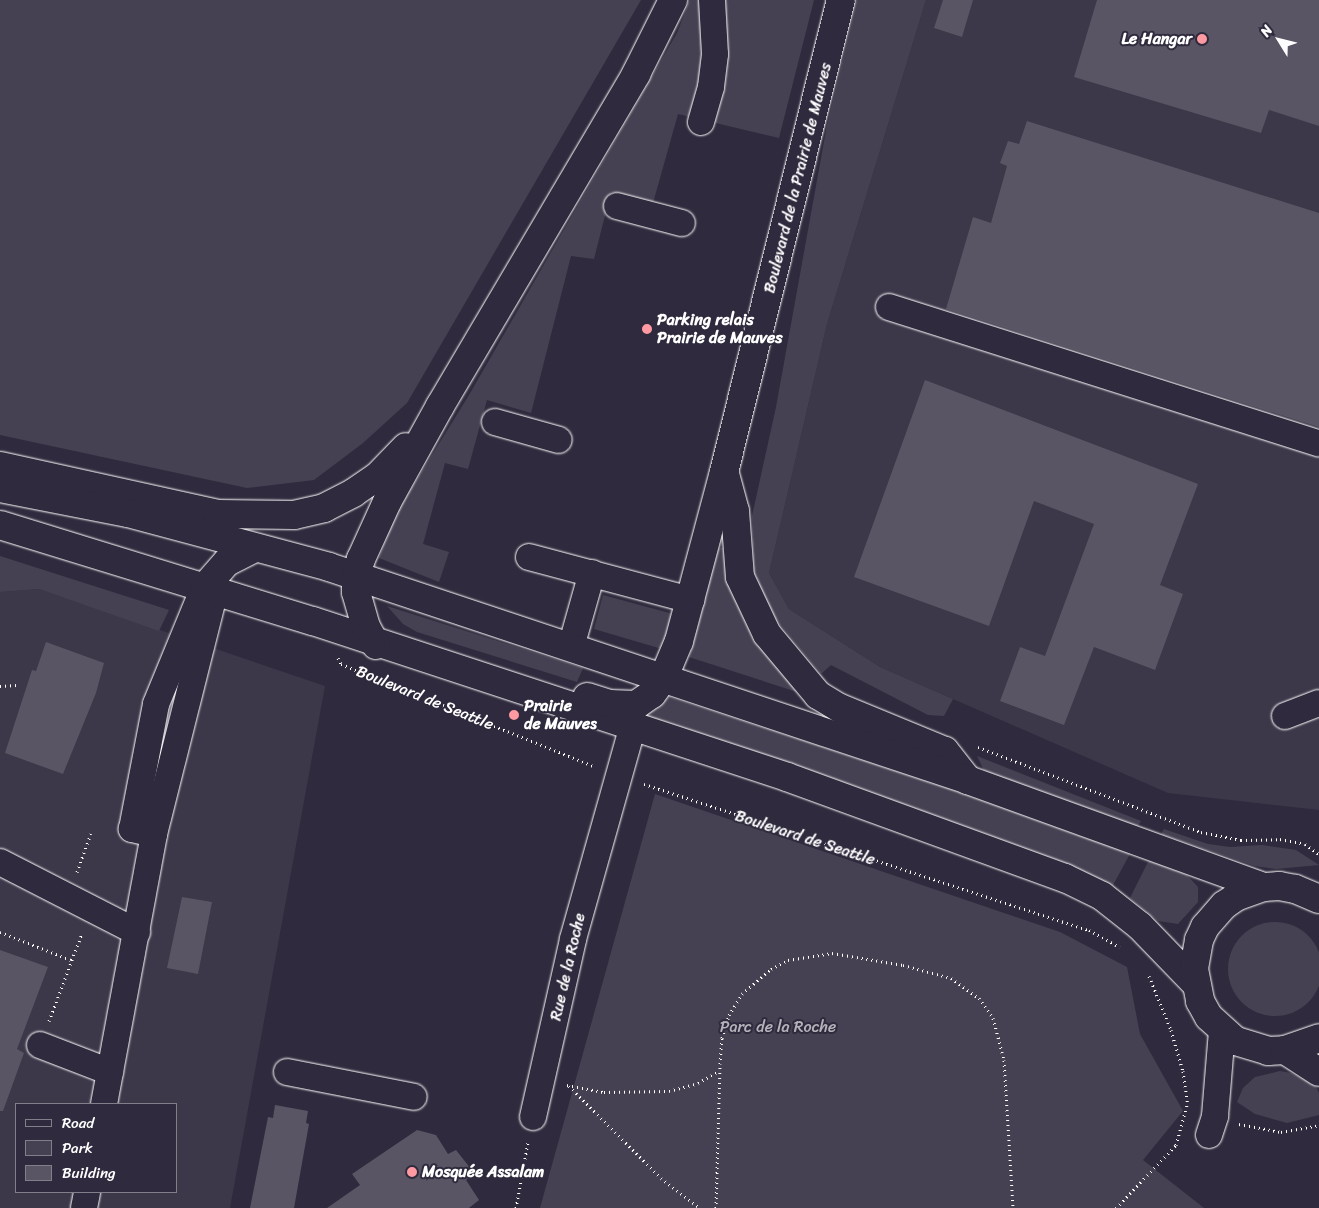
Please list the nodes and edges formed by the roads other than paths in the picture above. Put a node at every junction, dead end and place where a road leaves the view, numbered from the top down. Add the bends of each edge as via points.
1 (673, 0) edge
2 (712, 0) edge
3 (841, 0) edge
4 (702, 122) dead end
5 (617, 206) dead end
6 (682, 223) dead end
7 (889, 307) dead end
8 (440, 406) junction
9 (495, 422) dead end
10 (559, 440) dead end
11 (1319, 443) edge
12 (0, 466) edge
13 (724, 472) junction
14 (0, 488) edge
15 (0, 525) edge
16 (255, 548) junction
17 (529, 557) dead end
18 (592, 573) junction
19 (356, 576) junction
20 (210, 589) junction
21 (691, 600) junction
22 (376, 645) junction
23 (571, 647) junction
24 (418, 656) junction
25 (663, 680) junction
26 (1319, 703) edge
27 (1285, 716) dead end
28 (632, 728) junction
29 (968, 780) junction
30 (0, 862) edge
31 (1263, 887) junction
32 (1316, 894) edge
33 (136, 932) junction
34 (1195, 983) junction
35 (1222, 1031) junction
36 (1319, 1038) edge
37 (40, 1045) road end
38 (1285, 1050) junction
39 (110, 1072) junction
40 (287, 1072) dead end
41 (1319, 1072) edge
42 (414, 1097) dead end
43 (104, 1103) edge
44 (533, 1117) road end
45 (1212, 1126) road end
46 (87, 1193) edge
47 (84, 1208) edge

1 - 8 main road via 636,74
2 - 4 street via 715,54
3 - 13 main road, Boulevard de la Prairie de Mauves
5 - 6 street
7 - 11 street
8 - 12 main road via 378,476 324,508 294,515 218,514
8 - 19 main road via 387,502
9 - 10 street
13 - 21 main road, Boulevard de la Prairie de Mauves
13 - 29 main road, Boulevard de la Prairie de Mauves via 735,511 740,577 766,634 818,694 840,708 945,751
14 - 16 main road via 128,513
15 - 20 main road, Boulevard de Seattle
16 - 19 main road
16 - 20 main road via 227,562
17 - 18 street
18 - 21 street
18 - 23 street
19 - 22 main road via 358,604
19 - 23 main road
20 - 22 main road, Boulevard de Seattle
20 - 33 street via 156,704
21 - 25 main road, Boulevard de la Prairie de Mauves
22 - 24 main road, Boulevard de Seattle
23 - 25 main road
24 - 25 main road, Boulevard de Seattle via 469,659 610,704 636,706
24 - 28 main road, Boulevard de Seattle
25 - 29 main road
26 - 27 street
28 - 34 main road, Boulevard de Seattle via 787,777 1065,878 1102,896 1140,926
28 - 44 street, Rue de la Roche via 573,939
29 - 31 main road
30 - 33 street
31 - 32 main road via 1295,888
31 - 34 main road via 1224,905 1205,927 1195,954
33 - 39 street
34 - 35 main road via 1209,1017
35 - 38 main road via 1251,1047
35 - 45 street
36 - 38 main road
37 - 39 street
38 - 41 main road
39 - 43 street
40 - 42 street
46 - 47 street

